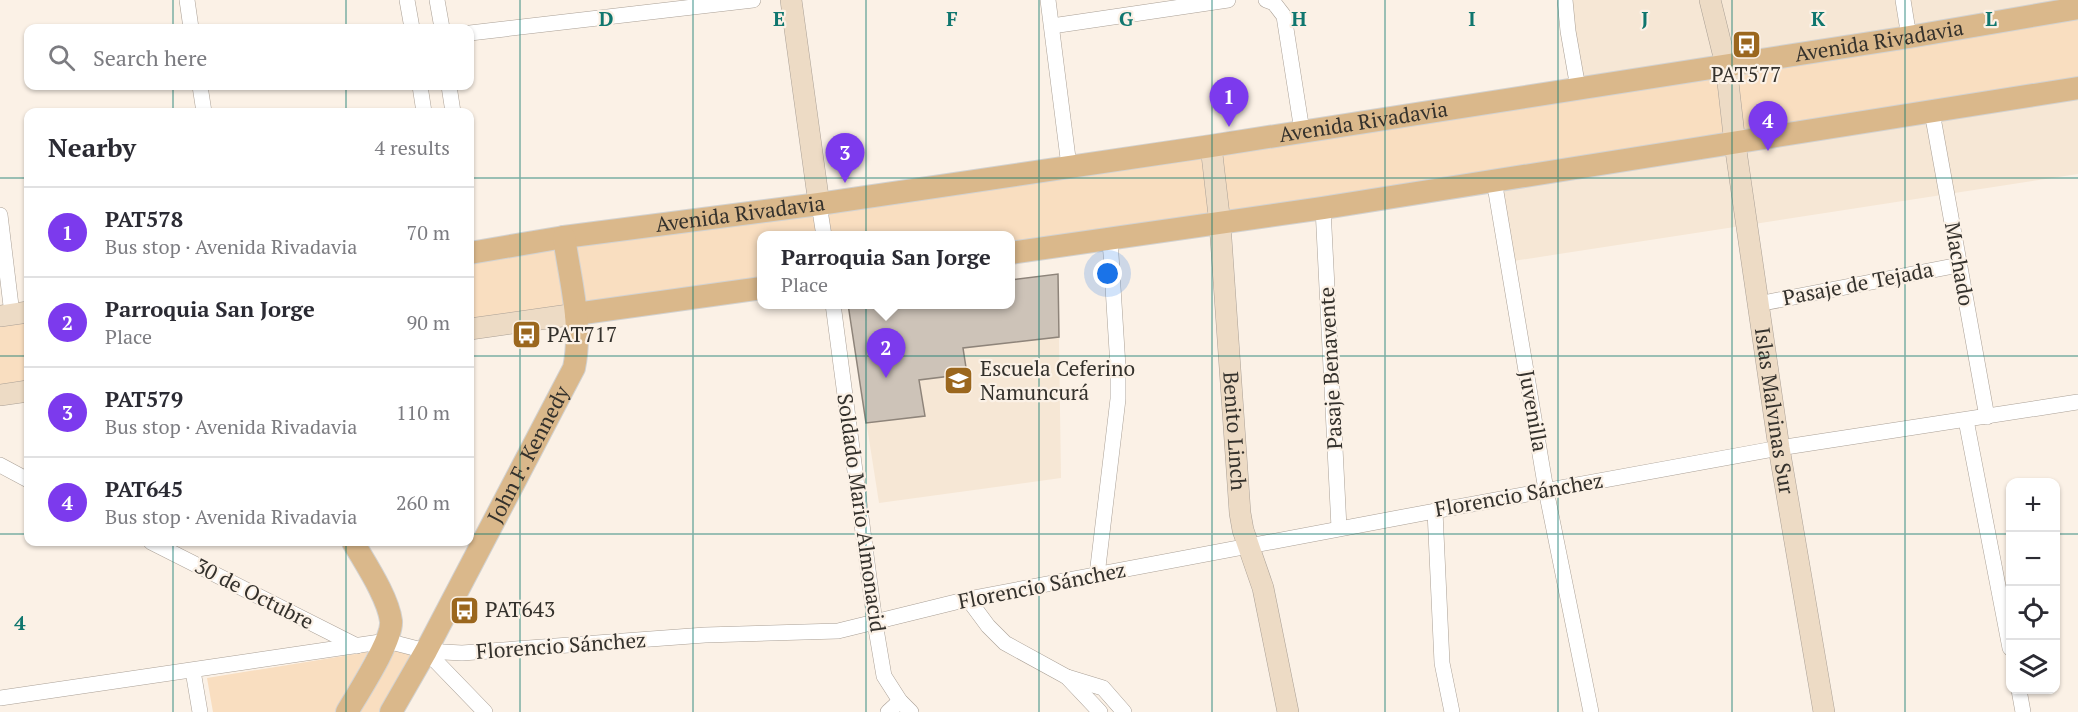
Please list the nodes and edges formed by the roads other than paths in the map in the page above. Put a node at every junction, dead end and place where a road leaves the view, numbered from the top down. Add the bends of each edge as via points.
1 (187, 0) edge
2 (407, 0) edge
3 (437, 0) edge
4 (753, 0) edge
5 (791, 0) edge
6 (1048, 0) edge
7 (1228, 0) edge
8 (1565, 0) edge
9 (1710, 0) edge
10 (1904, 0) edge
11 (1270, 1) edge
12 (2078, 8) edge
13 (190, 24) edge
14 (411, 24) edge
15 (441, 24) edge
16 (1052, 26) junction
17 (474, 33) edge
18 (1909, 37) junction
19 (1726, 65) junction
20 (1578, 88) junction
21 (2078, 88) edge
22 (201, 90) edge
23 (421, 90) edge
24 (450, 90) edge
25 (203, 108) edge
26 (423, 108) edge
27 (452, 108) edge
28 (1932, 112) junction
29 (1302, 131) junction
30 (1735, 144) junction
31 (1211, 146) junction
32 (1069, 166) junction
33 (1494, 180) junction
34 (819, 204) junction
35 (1323, 208) junction
36 (0, 215) edge
37 (1220, 224) junction
38 (823, 231) edge
39 (564, 237) junction
40 (1110, 239) junction
41 (474, 252) edge
42 (1015, 252) edge
43 (1959, 265) junction
44 (757, 289) edge
45 (1758, 304) junction
46 (835, 309) edge
47 (14, 314) edge
48 (576, 314) junction
49 (474, 328) edge
50 (24, 392) edge
51 (0, 395) edge
52 (2078, 402) edge
53 (1987, 417) junction
54 (1966, 420) junction
55 (1779, 448) junction
56 (0, 465) edge
57 (24, 478) edge
58 (1546, 490) junction
59 (1435, 510) junction
60 (1339, 528) junction
61 (159, 546) edge
62 (355, 546) edge
63 (1249, 546) junction
64 (1097, 575) junction
65 (968, 599) junction
66 (875, 623) junction
67 (389, 632) junction
68 (2008, 640) edge
69 (357, 646) junction
70 (426, 651) junction
71 (193, 671) junction
72 (1066, 677) junction
73 (2020, 694) edge
74 (0, 698) edge
75 (900, 700) junction
76 (200, 712) edge
77 (347, 712) edge
78 (391, 712) edge
79 (485, 712) edge
80 (888, 712) edge
81 (911, 712) edge
82 (1100, 712) edge
83 (1124, 712) edge
84 (1288, 712) edge
85 (1452, 712) edge
86 (1591, 712) edge
87 (1824, 712) edge
88 (2023, 712) edge

1 - 13 street
2 - 14 street
3 - 15 street
4 - 17 street
5 - 34 street
6 - 16 street
7 - 16 street
8 - 20 street
9 - 19 street, Islas Malvinas Sur
10 - 18 street
11 - 29 street via 1284,16
12 - 18 main road, Avenida Rivadavia
16 - 32 street
18 - 19 main road, Avenida Rivadavia
19 - 20 main road, Avenida Rivadavia
19 - 30 street, Islas Malvinas Sur
20 - 29 main road, Avenida Rivadavia
21 - 28 main road
22 - 25 street
23 - 26 street
24 - 27 street
28 - 30 main road
28 - 43 street, Machado
29 - 31 main road, Avenida Rivadavia
30 - 33 main road
30 - 45 street, Islas Malvinas Sur
31 - 32 main road, Avenida Rivadavia
31 - 37 street, Benito Linch
32 - 34 main road, Avenida Rivadavia
33 - 35 main road
33 - 58 street, Juvenilla
34 - 38 street
34 - 39 main road, Avenida Rivadavia
35 - 37 main road
35 - 60 street, Pasaje Benavente
36 - 47 street
37 - 40 main road
37 - 63 street, Benito Linch via 1240,513
39 - 41 main road, Avenida Rivadavia
39 - 48 main road, John F. Kennedy
40 - 42 main road
40 - 64 street via 1118,399
43 - 45 street, Pasaje de Tejada
43 - 53 street, Machado
44 - 48 main road
45 - 55 street, Islas Malvinas Sur
46 - 66 street, Soldado Mario Almonacid
48 - 49 street
48 - 70 main road, John F. Kennedy via 578,348 574,368
50 - 51 street
52 - 53 street, Florencio Sánchez
53 - 54 street, Florencio Sánchez
54 - 55 street, Florencio Sánchez
54 - 68 street
55 - 58 street, Florencio Sánchez
55 - 87 street, Islas Malvinas Sur
56 - 57 street
58 - 59 street, Florencio Sánchez
58 - 86 street, Juvenilla
59 - 60 street, Florencio Sánchez
59 - 85 street via 1442,663
60 - 63 street, Florencio Sánchez
61 - 69 street, 30 de Octubre
62 - 67 main road via 382,594
63 - 64 street, Florencio Sánchez
63 - 84 street, Benito Linch via 1263,588
64 - 65 street, Florencio Sánchez
65 - 66 street, Florencio Sánchez
65 - 72 street via 1005,643
66 - 70 street, Florencio Sánchez via 838,631 705,635 462,654
66 - 75 street, Soldado Mario Almonacid via 884,676
67 - 69 street, Florencio Sánchez
67 - 70 street, Florencio Sánchez
67 - 77 main road
69 - 71 street, Florencio Sánchez
70 - 78 main road, John F. Kennedy
70 - 79 street
71 - 74 street, Florencio Sánchez
71 - 76 street
72 - 82 street
72 - 83 street via 1103,688
73 - 88 street
75 - 80 street
75 - 81 street, Soldado Mario Almonacid

